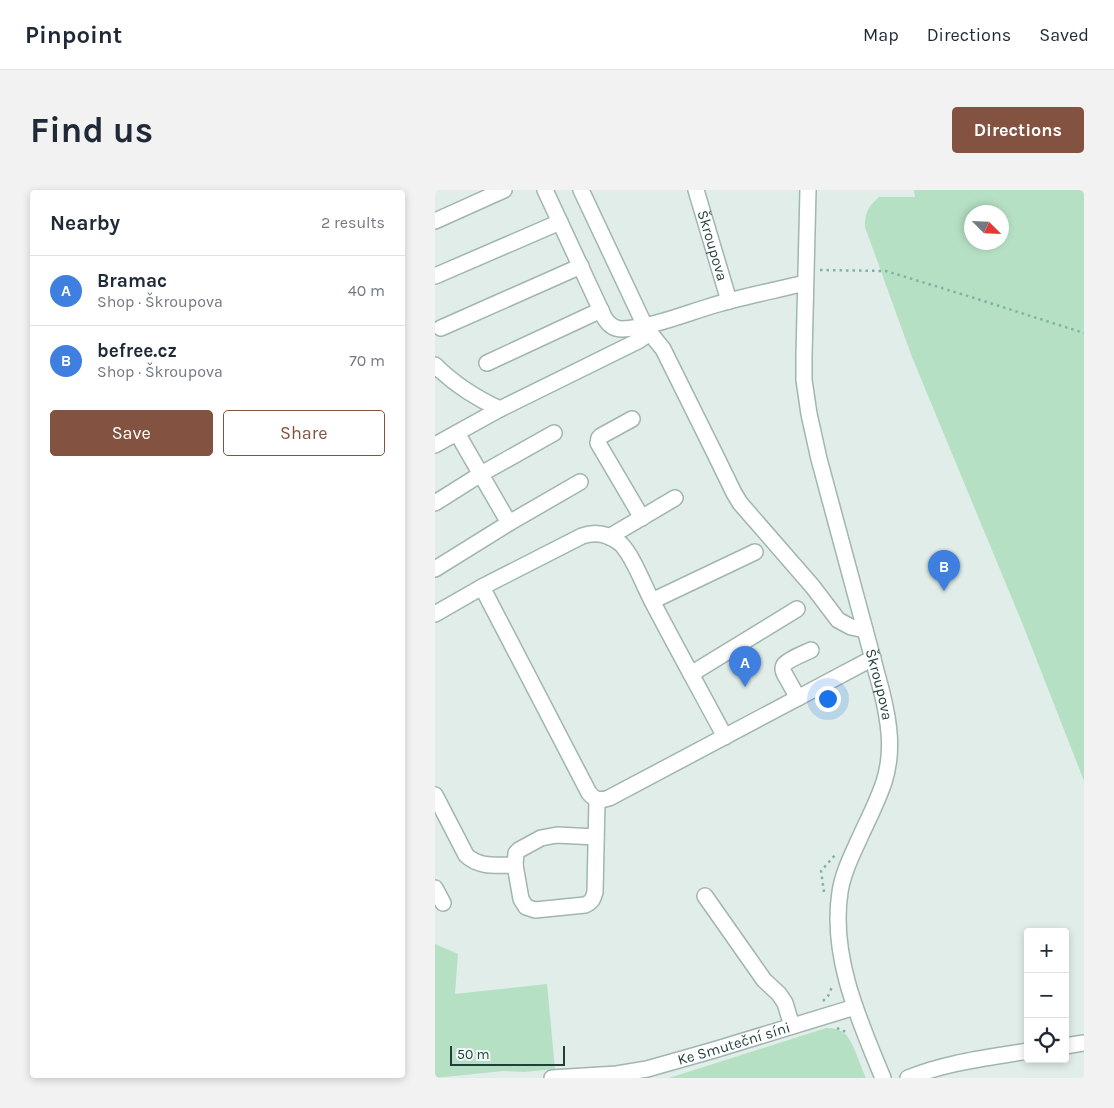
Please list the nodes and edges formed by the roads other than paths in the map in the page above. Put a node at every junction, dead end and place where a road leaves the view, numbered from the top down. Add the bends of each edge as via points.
1 (503, 190) edge
2 (545, 190) edge
3 (581, 190) edge
4 (696, 190) edge
5 (808, 190) edge
6 (435, 220) edge
7 (560, 222) junction
8 (581, 266) junction
9 (435, 276) edge
10 (806, 276) junction
11 (729, 301) junction
12 (601, 310) junction
13 (441, 328) dead end
14 (647, 330) junction
15 (487, 363) dead end
16 (438, 372) edge
17 (500, 409) junction
18 (632, 419) dead end
19 (457, 433) junction
20 (554, 433) dead end
21 (435, 445) edge
22 (481, 474) junction
23 (580, 482) dead end
24 (675, 498) dead end
25 (435, 503) edge
26 (642, 518) junction
27 (509, 523) junction
28 (609, 537) junction
29 (755, 552) dead end
30 (435, 568) edge
31 (482, 587) junction
32 (652, 601) junction
33 (797, 609) dead end
34 (435, 614) edge
35 (865, 630) junction
36 (811, 650) dead end
37 (873, 658) junction
38 (691, 674) junction
39 (798, 698) junction
40 (725, 737) junction
41 (435, 795) edge
42 (597, 800) junction
43 (596, 837) junction
44 (515, 865) junction
45 (435, 888) edge
46 (705, 896) dead end
47 (443, 903) dead end
48 (855, 1007) junction
49 (792, 1026) junction
50 (1084, 1043) edge
51 (1069, 1045) edge
52 (1024, 1052) edge
53 (570, 1077) edge
54 (552, 1078) edge
55 (883, 1078) edge
56 (909, 1078) edge

1 - 6 street
2 - 7 street
3 - 14 street
4 - 11 street, Škroupova
5 - 10 street, Škroupova
7 - 8 street
7 - 9 street
8 - 12 street
8 - 13 street
10 - 11 street, Škroupova
10 - 35 street, Škroupova via 803,356 809,414
11 - 14 street, Škroupova
12 - 14 street via 612,327
12 - 15 street
14 - 17 street via 638,341
14 - 35 street via 663,349 740,503 838,620
16 - 17 street
17 - 19 street
18 - 26 street via 601,436 597,444
19 - 21 street
19 - 22 street
20 - 22 street
22 - 25 street
22 - 27 street
23 - 27 street
24 - 26 street
26 - 28 street
27 - 30 street
28 - 31 street via 599,533 582,536
28 - 32 street via 620,544 629,556
29 - 32 street
31 - 34 street
31 - 42 street via 589,793
32 - 38 street
33 - 38 street
35 - 37 street, Škroupova
36 - 39 street via 783,666
37 - 39 street
37 - 48 street, Škroupova via 886,708 889,760 879,796 845,870 838,905 843,962
38 - 40 street
39 - 40 street
40 - 42 street via 609,798
41 - 44 street via 471,860 478,864
42 - 43 street
43 - 44 street via 557,835 541,838 516,853
43 - 44 street via 595,892 590,903 585,905 535,910 526,907 521,899
45 - 47 street
46 - 49 street via 764,980 779,994
48 - 49 street, Ke Smuteční síni
48 - 55 street, Škroupova
49 - 53 street, Ke Smuteční síni via 647,1069
50 - 51 street
52 - 56 street via 951,1064
53 - 54 street, Ke Smuteční síni

